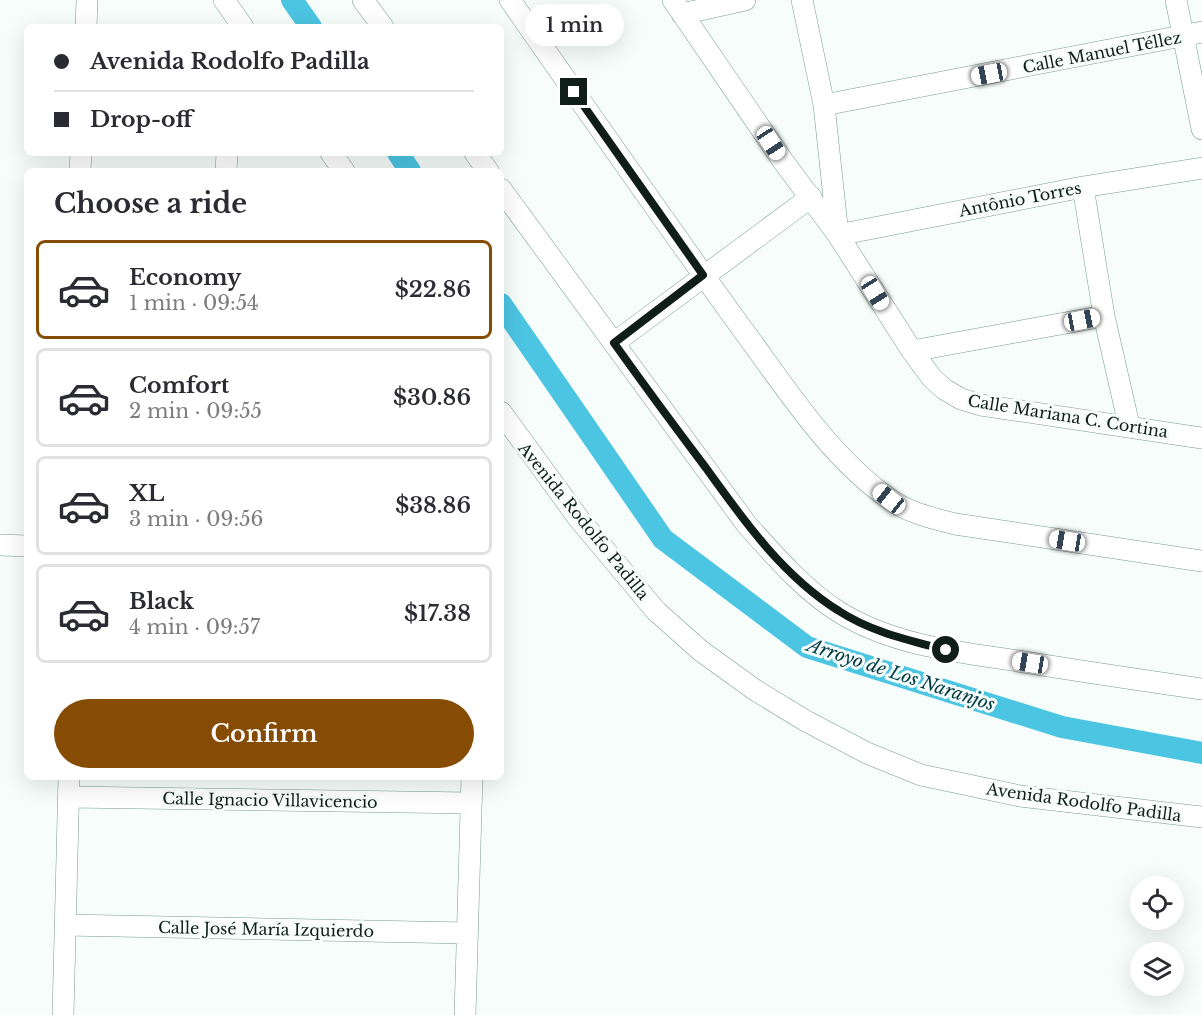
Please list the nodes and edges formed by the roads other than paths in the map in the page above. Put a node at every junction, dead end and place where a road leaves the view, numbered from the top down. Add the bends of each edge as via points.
1 (87, 0) edge
2 (363, 0) edge
3 (510, 0) edge
4 (745, 0) edge
5 (802, 0) edge
6 (1176, 0) edge
7 (677, 7) edge
8 (86, 24) edge
9 (381, 24) edge
10 (1192, 34) edge
11 (824, 105) junction
12 (1202, 129) edge
13 (1202, 168) edge
14 (1083, 187) junction
15 (504, 193) edge
16 (811, 198) junction
17 (838, 235) junction
18 (703, 275) junction
19 (1104, 316) junction
20 (614, 343) junction
21 (912, 351) junction
22 (504, 417) edge
23 (1129, 425) junction
24 (1202, 438) edge
25 (0, 545) edge
26 (24, 546) edge
27 (1202, 561) edge
28 (1202, 689) edge
29 (471, 780) edge
30 (69, 787) edge
31 (471, 803) junction
32 (1202, 817) edge
33 (66, 925) junction
34 (466, 933) junction
35 (63, 1015) edge
36 (465, 1015) edge

1 - 8 street
2 - 9 street
3 - 18 street
4 - 7 street
5 - 11 street
6 - 10 street
7 - 16 street, Calle Mariana C. Cortina
10 - 11 street, Calle Manuel Téllez
10 - 12 street
11 - 17 street
13 - 14 street, Antônio Torres
14 - 17 street, Antônio Torres
14 - 19 street
15 - 20 street
16 - 17 street, Calle Mariana C. Cortina
16 - 18 street
17 - 21 street, Calle Mariana C. Cortina
18 - 20 street
18 - 27 street via 836,451 889,499 916,514 955,524
19 - 21 street
19 - 23 street
20 - 28 street via 747,525 814,594 841,613 884,633 946,650
21 - 23 street, Calle Mariana C. Cortina via 932,378 961,399
22 - 32 street, Avenida Rodolfo Padilla via 579,519 656,611 701,651 806,722 921,775 1020,796
23 - 24 street, Calle Mariana C. Cortina
25 - 26 street
29 - 31 street
30 - 31 street, Calle Ignacio Villavicencio
30 - 33 street
31 - 34 street
33 - 34 street, Calle José María Izquierdo
33 - 35 street
34 - 36 street

